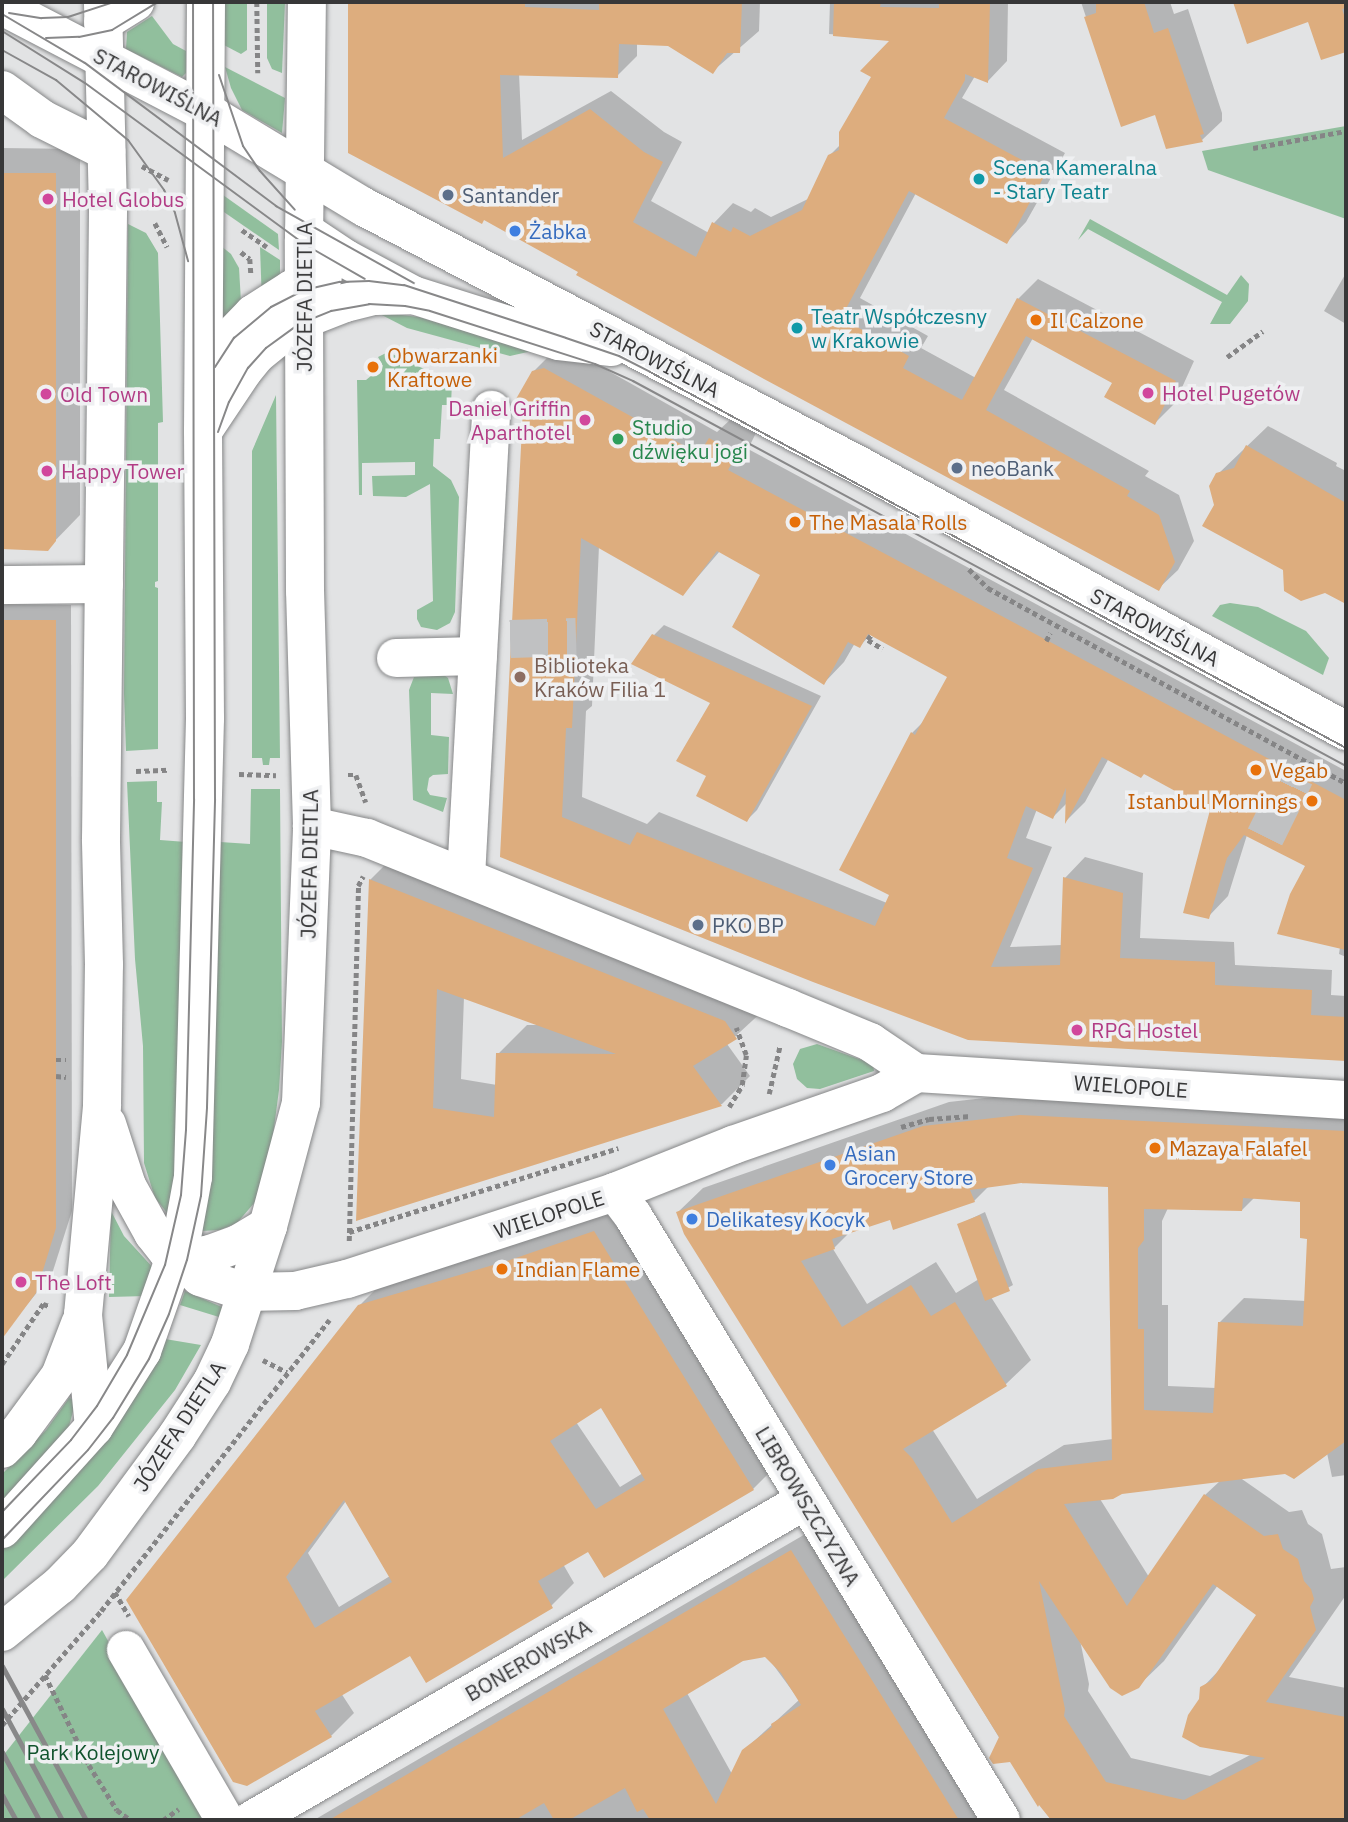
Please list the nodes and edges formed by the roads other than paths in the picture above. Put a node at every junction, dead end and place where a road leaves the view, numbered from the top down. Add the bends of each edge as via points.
1 (135, 2) edge
2 (206, 2) edge
3 (307, 2) edge
4 (2, 6) edge
5 (103, 28) edge
6 (2, 90) edge
7 (205, 111) junction
8 (106, 151) junction
9 (304, 172) junction
10 (304, 232) junction
11 (374, 274) junction
12 (413, 295) junction
13 (304, 301) junction
14 (639, 350) junction
15 (205, 373) junction
16 (491, 410) dead end
17 (203, 431) junction
18 (104, 584) junction
19 (2, 585) edge
20 (478, 656) junction
21 (396, 658) dead end
22 (1346, 731) edge
23 (312, 826) junction
24 (466, 877) junction
25 (916, 1073) junction
26 (1346, 1100) edge
27 (102, 1105) junction
28 (615, 1192) junction
29 (268, 1226) junction
30 (177, 1256) junction
31 (245, 1292) junction
32 (83, 1315) junction
33 (94, 1427) junction
34 (2, 1449) edge
35 (804, 1501) junction
36 (2, 1529) edge
37 (2, 1632) edge
38 (126, 1650) dead end
39 (225, 1820) edge
40 (252, 1820) edge
41 (1001, 1820) edge

1 - 5 street
2 - 7 street
3 - 9 street, JÓZEFA DIETLA
4 - 5 street, STAROWIŚLNA
5 - 7 street, STAROWIŚLNA
5 - 8 street
6 - 8 street via 43,119
7 - 9 street, STAROWIŚLNA
7 - 15 street
8 - 18 street
9 - 10 street, JÓZEFA DIETLA
9 - 14 street, STAROWIŚLNA
10 - 11 street
10 - 13 street, JÓZEFA DIETLA
11 - 12 street
11 - 13 street via 345,271
12 - 13 street via 374,296 345,303
12 - 14 street via 559,341
13 - 15 street via 253,314
13 - 17 street via 256,355
13 - 23 street, JÓZEFA DIETLA
14 - 22 street, STAROWIŚLNA
15 - 17 street
16 - 20 street
17 - 30 street via 205,718 196,1108 193,1177
18 - 19 street
18 - 27 street
20 - 21 street
20 - 24 street
23 - 24 street via 367,838
23 - 29 street, JÓZEFA DIETLA via 301,1103
24 - 25 street via 870,1042
25 - 26 street, WIELOPOLE
25 - 28 street, WIELOPOLE via 882,1093
27 - 30 street, WIELOPOLE via 127,1186 153,1234
27 - 32 street
28 - 31 street, WIELOPOLE via 347,1279 295,1291
28 - 35 street, LIBROWSZCZYZNA
29 - 30 street via 210,1254
29 - 31 street, JÓZEFA DIETLA
30 - 31 street, WIELOPOLE via 192,1273
30 - 33 street via 142,1351
31 - 37 street, JÓZEFA DIETLA via 230,1344 212,1382 120,1517 60,1585
32 - 33 street
32 - 34 street via 60,1376
33 - 36 street
35 - 40 street, BONEROWSKA
35 - 41 street, LIBROWSZCZYZNA
38 - 39 street

